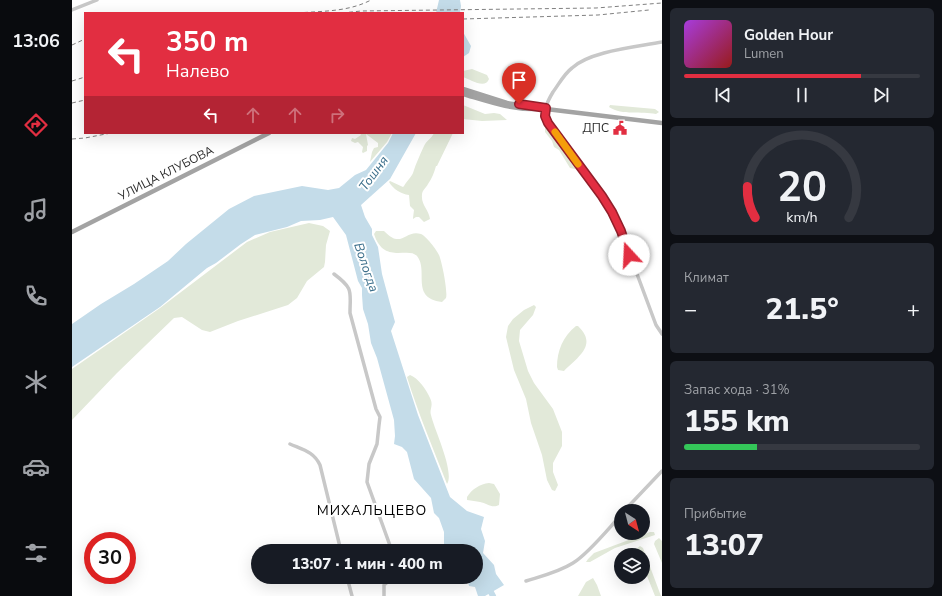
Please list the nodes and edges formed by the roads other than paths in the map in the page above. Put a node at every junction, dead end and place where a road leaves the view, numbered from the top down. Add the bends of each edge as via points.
1 (97, 0) edge
2 (72, 10) edge
3 (662, 42) edge
4 (464, 89) edge
5 (464, 94) edge
6 (546, 108) junction
7 (662, 123) edge
8 (267, 134) edge
9 (72, 232) edge
10 (334, 274) dead end
11 (662, 334) edge
12 (290, 444) dead end
13 (662, 471) edge
14 (631, 504) edge
15 (614, 522) edge
16 (339, 544) edge
17 (389, 544) edge
18 (526, 581) dead end
19 (349, 584) edge
20 (385, 584) edge
21 (352, 596) edge
22 (384, 596) edge

1 - 2 street
3 - 6 street via 607,53 578,63 562,78
4 - 6 main road via 501,101
5 - 6 main road via 504,106
6 - 7 main road
6 - 11 street via 545,116 548,123 612,212 656,325
8 - 9 main road, УЛИЦА КЛУБОВА
10 - 17 street via 349,289 350,313 380,418 377,444 369,464 367,482
12 - 16 street via 310,453 318,462
13 - 14 street
15 - 18 street via 572,564
19 - 21 street
20 - 22 street

